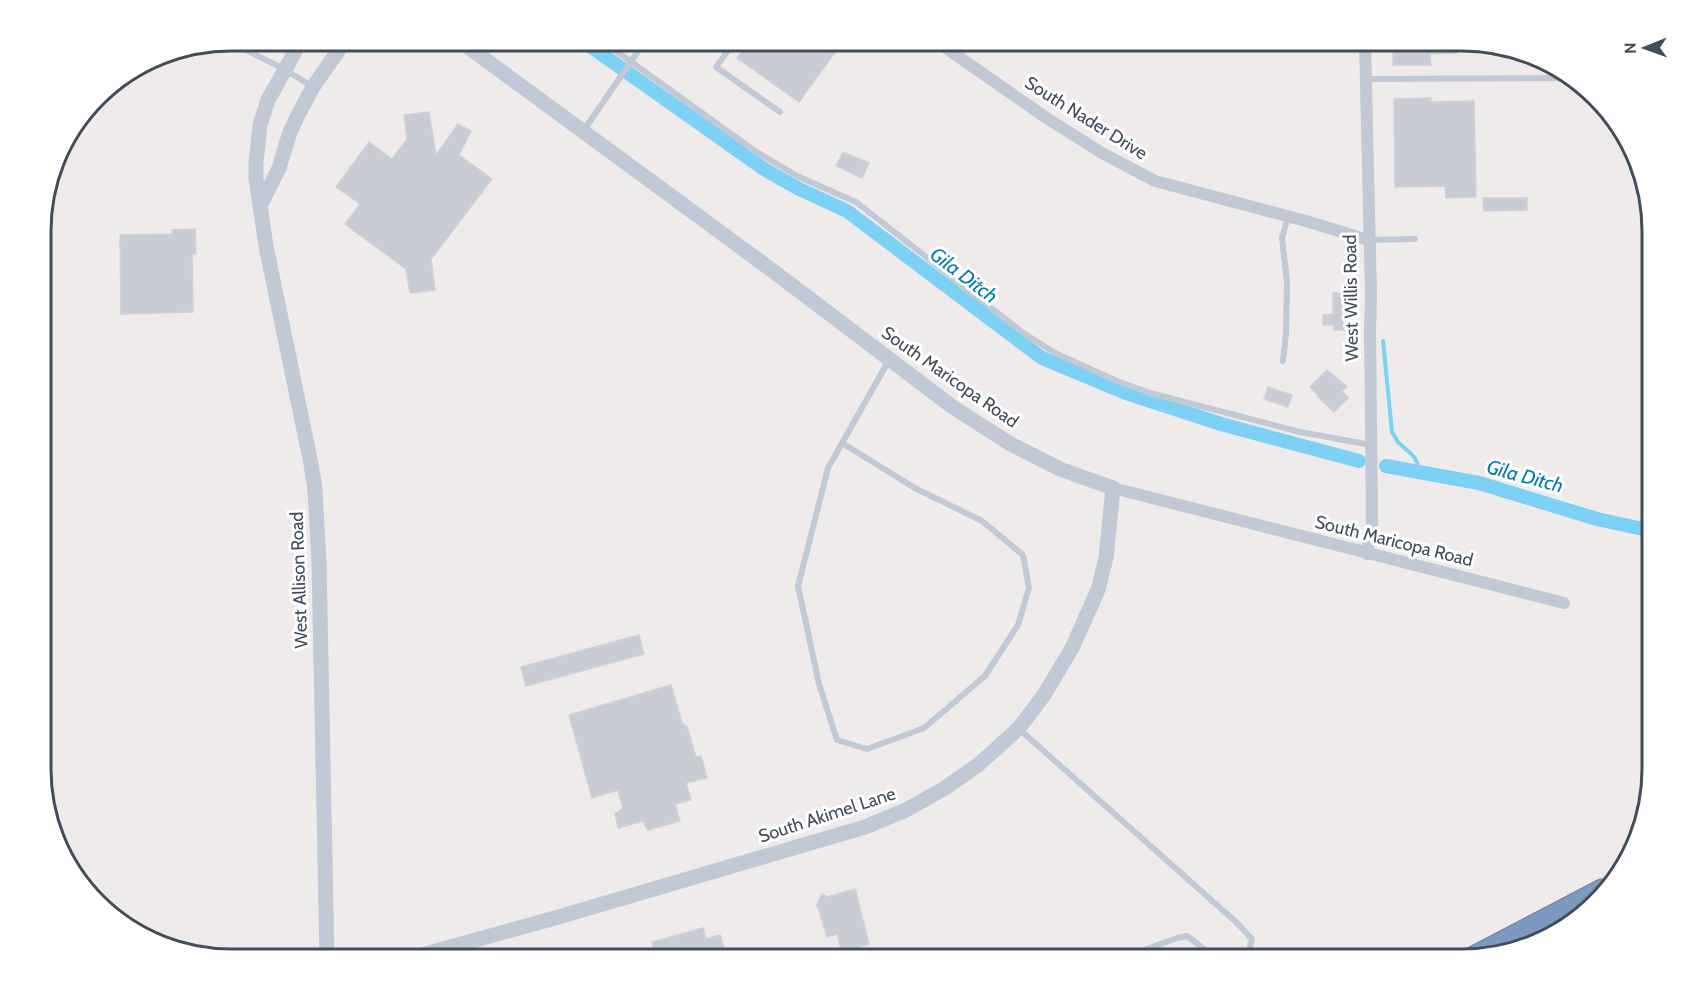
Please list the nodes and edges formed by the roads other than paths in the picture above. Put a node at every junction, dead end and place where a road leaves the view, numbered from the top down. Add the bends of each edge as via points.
1 (248, 51) edge
2 (295, 51) edge
3 (338, 51) edge
4 (475, 51) edge
5 (487, 51) edge
6 (616, 51) edge
7 (638, 51) edge
8 (727, 51) edge
9 (952, 51) edge
10 (1365, 51) edge
11 (483, 57) junction
12 (631, 62) junction
13 (285, 69) junction
14 (1557, 78) edge
15 (1366, 79) junction
16 (313, 87) junction
17 (780, 112) dead end
18 (584, 130) junction
19 (261, 204) junction
20 (1288, 217) junction
21 (1415, 239) dead end
22 (1368, 240) junction
23 (889, 359) junction
24 (1283, 360) dead end
25 (842, 443) junction
26 (1371, 445) junction
27 (1113, 488) junction
28 (1368, 554) junction
29 (1564, 603) dead end
30 (1019, 728) junction
31 (1587, 898) edge
32 (1496, 945) edge
33 (327, 949) edge
34 (443, 949) edge
35 (1147, 949) edge
36 (1202, 949) edge
37 (1249, 949) edge

1 - 13 lane
2 - 13 street, West Allison Road
3 - 16 street
4 - 11 street, South Maricopa Road
5 - 11 lane
6 - 12 lane
7 - 12 lane
8 - 17 lane via 716,67
9 - 20 street, South Nader Drive via 1054,123 1155,181
10 - 15 street, West Willis Road
11 - 18 street, South Maricopa Road
12 - 18 lane
12 - 26 lane via 755,151 797,176 856,202 1022,332 1056,353 1150,393 1300,432
13 - 16 lane
13 - 19 street, West Allison Road via 260,125 256,179
14 - 15 lane
15 - 22 street, West Willis Road
16 - 19 street
18 - 23 street, South Maricopa Road
19 - 33 street, West Allison Road via 315,490
20 - 22 street, South Nader Drive
20 - 24 lane via 1282,238 1287,282
21 - 22 lane
22 - 26 street, West Willis Road
23 - 25 lane
23 - 27 street, South Maricopa Road via 954,408 1010,443 1060,470
25 - 25 lane via 828,468 798,586 819,684 837,740 867,749 924,729 985,676 1018,625 1029,588 1023,555 982,522 915,488
26 - 28 street, West Willis Road via 1372,524
27 - 28 street, South Maricopa Road
27 - 30 street, South Akimel Lane via 1106,558 1098,590 1072,648
28 - 29 street, South Maricopa Road
30 - 34 street, South Akimel Lane via 945,788 866,826
30 - 37 lane via 1236,922 1252,939
31 - 32 highway
35 - 36 lane via 1187,936

